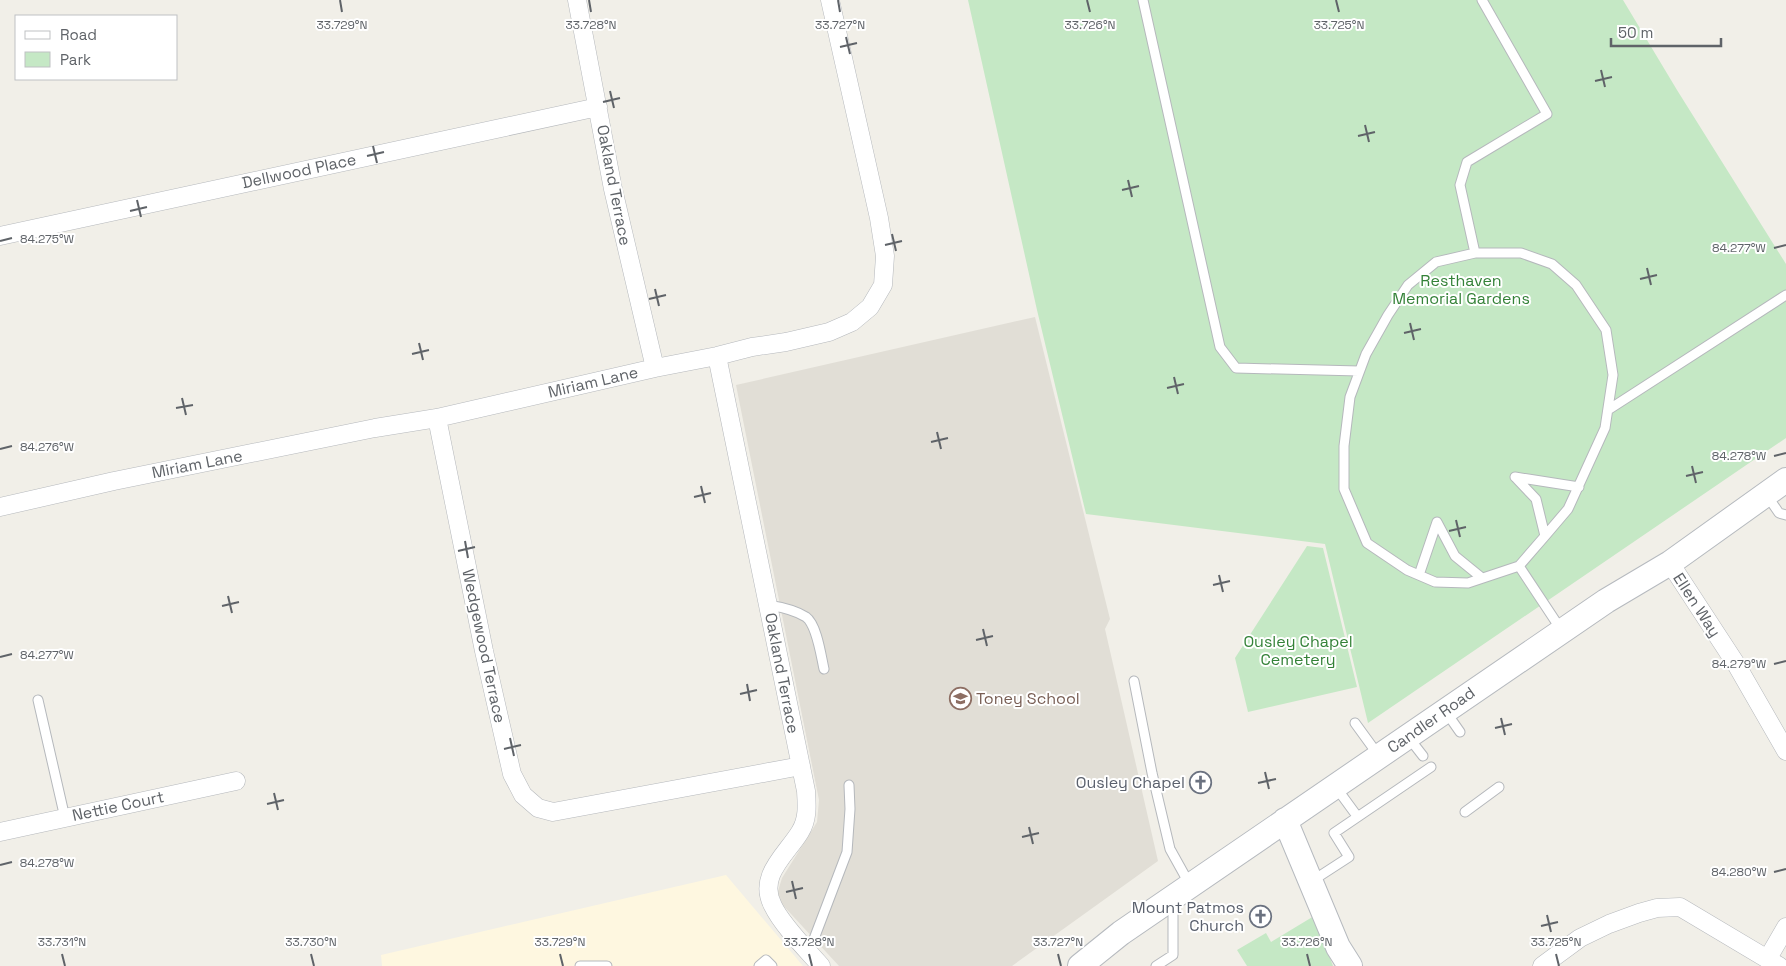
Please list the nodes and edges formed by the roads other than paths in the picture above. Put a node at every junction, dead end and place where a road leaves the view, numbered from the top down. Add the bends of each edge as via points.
1 (577, 0) edge
2 (830, 0) edge
3 (1143, 0) edge
4 (1482, 0) edge
5 (598, 107) junction
6 (0, 236) edge
7 (1475, 253) junction
8 (1786, 295) edge
9 (717, 356) junction
10 (654, 368) junction
11 (1359, 371) junction
12 (1608, 410) junction
13 (437, 418) junction
14 (1786, 480) edge
15 (1579, 487) junction
16 (1766, 494) junction
17 (0, 507) edge
18 (1786, 515) edge
19 (1545, 536) junction
20 (1670, 563) junction
21 (1519, 566) junction
22 (1419, 575) junction
23 (1482, 578) junction
24 (768, 605) junction
25 (1562, 631) junction
26 (824, 669) dead end
27 (1134, 681) dead end
28 (38, 700) dead end
29 (1445, 710) junction
30 (1355, 723) dead end
31 (1460, 732) dead end
32 (1407, 736) junction
33 (1786, 751) edge
34 (1379, 756) junction
35 (1423, 756) dead end
36 (801, 766) junction
37 (1430, 767) dead end
38 (236, 781) dead end
39 (849, 785) dead end
40 (1335, 786) junction
41 (1499, 787) dead end
42 (1465, 812) dead end
43 (1357, 816) junction
44 (65, 818) junction
45 (1285, 820) junction
46 (0, 832) edge
47 (1310, 882) junction
48 (1181, 892) junction
49 (1786, 927) edge
50 (814, 961) edge
51 (1774, 962) edge
52 (580, 966) edge
53 (607, 966) edge
54 (759, 966) edge
55 (772, 966) edge
56 (1080, 966) edge
57 (1156, 966) edge
58 (1350, 966) edge
59 (1542, 966) edge

1 - 5 street, Oakland Terrace
2 - 9 street, Miriam Lane via 879,218 885,256 883,286 870,307 852,322 821,334
3 - 11 lane via 1220,346 1236,368
4 - 7 lane via 1547,114 1466,162 1460,185
5 - 6 street, Dellwood Place
5 - 10 street, Oakland Terrace via 613,189
7 - 11 lane via 1436,262 1408,285 1388,315
7 - 12 lane via 1521,253 1552,264 1576,284 1606,330 1613,375
8 - 12 lane
9 - 10 street, Miriam Lane
9 - 24 street, Oakland Terrace
10 - 13 street, Miriam Lane
11 - 22 lane via 1350,396 1344,446 1344,489 1368,543
12 - 15 lane via 1605,428
13 - 17 street, Miriam Lane via 114,481
13 - 36 street, Wedgewood Terrace via 512,774 523,795 538,808 553,812
14 - 16 main road, Candler Road
15 - 19 lane via 1568,509
15 - 19 lane via 1515,477 1536,499
16 - 18 lane via 1779,513
16 - 20 main road, Candler Road
19 - 21 lane
20 - 25 main road, Candler Road
20 - 33 street, Ellen Way via 1736,664
21 - 23 lane
21 - 25 lane
22 - 23 lane via 1435,582 1468,583
22 - 23 lane via 1437,522 1455,556
24 - 26 lane via 786,608 807,618 816,635
24 - 36 street, Oakland Terrace
25 - 29 main road, Candler Road
27 - 48 lane
28 - 44 lane
29 - 31 lane
29 - 32 main road, Candler Road
30 - 34 lane
32 - 34 main road, Candler Road
32 - 35 lane
34 - 40 main road, Candler Road
36 - 50 street, Oakland Terrace via 807,814 801,831 771,872 768,888 772,905
37 - 43 lane
38 - 44 street, Nettie Court
39 - 50 lane via 847,852
40 - 43 lane
40 - 45 main road, Candler Road
41 - 42 lane
43 - 47 lane via 1334,833 1350,858
44 - 46 street, Nettie Court
45 - 47 main road
45 - 48 main road, Candler Road
47 - 58 main road via 1338,947
48 - 56 main road, Candler Road
48 - 57 lane via 1173,955
49 - 51 street
51 - 59 street via 1680,908 1657,908 1580,938
52 - 53 lane
54 - 55 lane via 766,960

